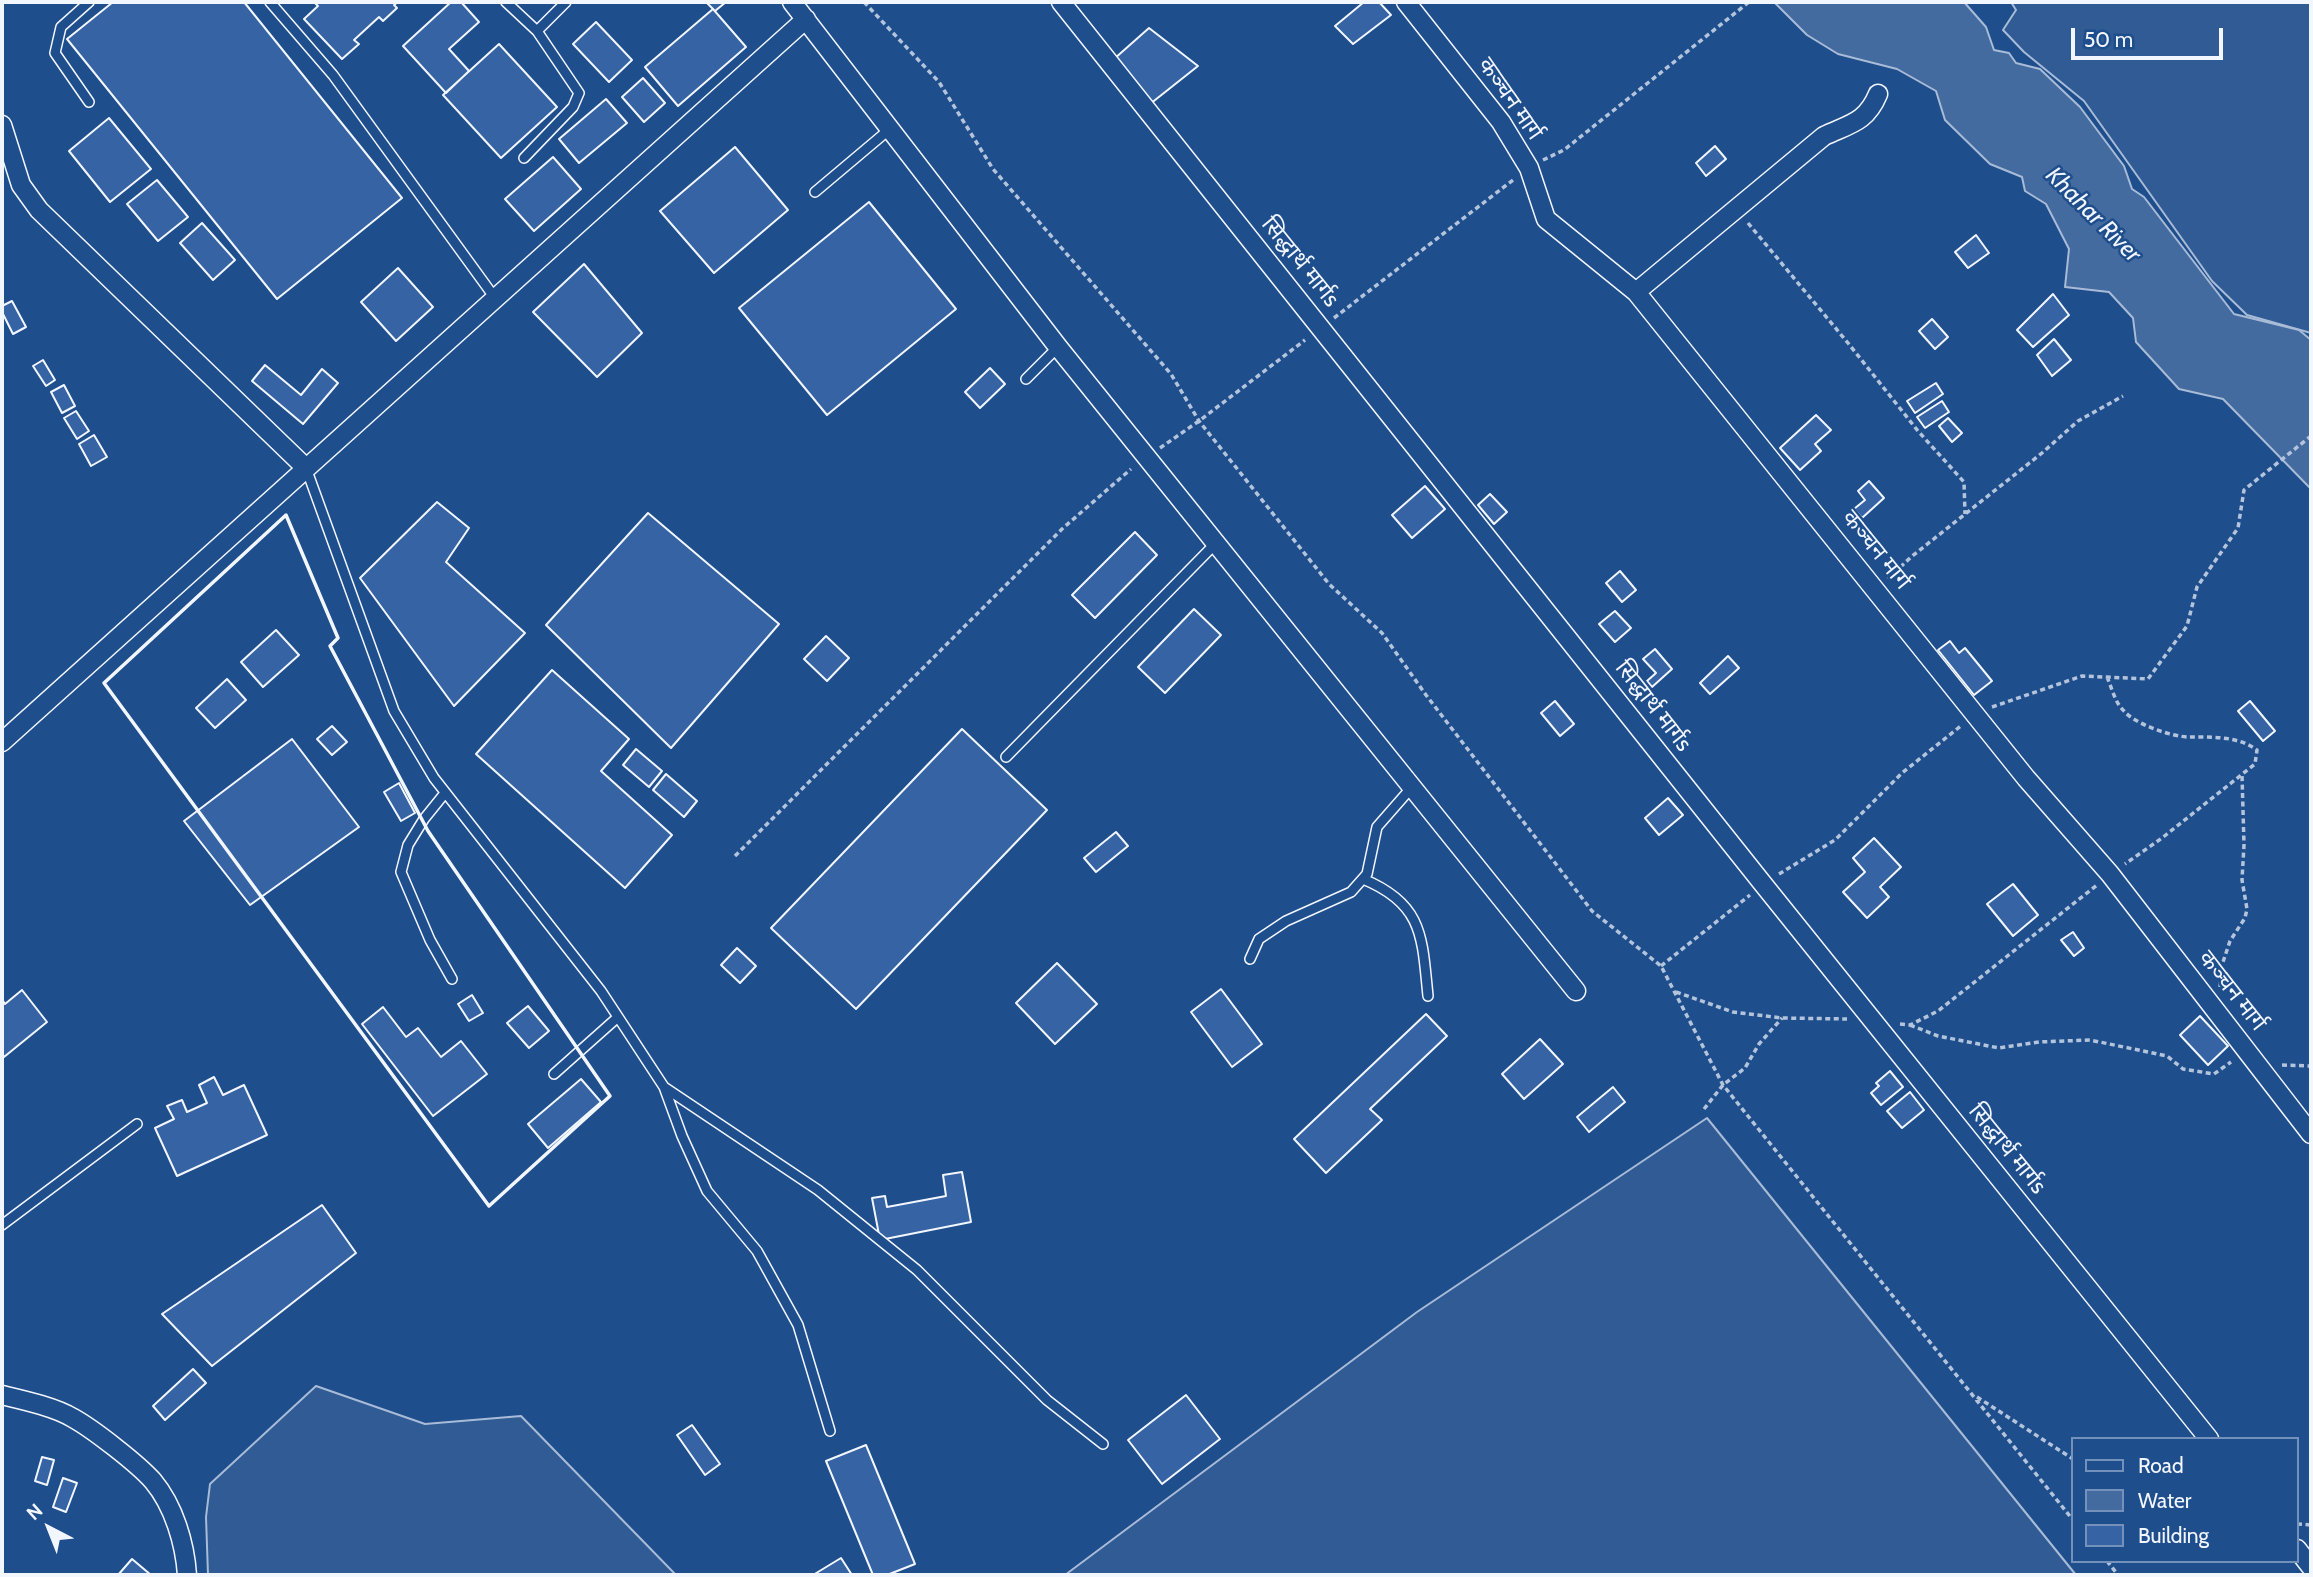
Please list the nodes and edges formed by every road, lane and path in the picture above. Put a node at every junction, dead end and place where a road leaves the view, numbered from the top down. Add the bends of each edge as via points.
1 (89, 2) edge
2 (270, 2) edge
3 (506, 2) edge
4 (566, 2) edge
5 (792, 2) edge
6 (864, 2) edge
7 (1061, 2) edge
8 (1406, 2) edge
9 (1749, 2) edge
10 (806, 19) junction
11 (537, 31) junction
12 (1878, 94) dead end
13 (89, 102) dead end
14 (2, 125) edge
15 (891, 128) junction
16 (524, 158) dead end
17 (1528, 168) junction
18 (816, 192) dead end
19 (1736, 209) junction
20 (1636, 292) junction
21 (495, 299) junction
22 (1321, 328) junction
23 (1058, 348) junction
24 (1026, 379) dead end
25 (2123, 396) dead end
26 (1199, 421) junction
27 (2311, 436) edge
28 (1146, 457) junction
29 (2281, 459) dead end
30 (306, 468) junction
31 (1965, 514) junction
32 (1216, 543) junction
33 (1877, 590) junction
34 (2107, 677) dead end
35 (2, 742) edge
36 (1006, 757) dead end
37 (2242, 775) junction
38 (1412, 788) junction
39 (445, 793) junction
40 (735, 856) dead end
41 (2110, 874) junction
42 (1363, 879) junction
43 (1250, 959) dead end
44 (452, 979) dead end
45 (1576, 991) dead end
46 (1674, 991) junction
47 (1428, 996) dead end
48 (2218, 1013) junction
49 (618, 1017) junction
50 (1782, 1018) junction
51 (1874, 1022) junction
52 (1910, 1025) junction
53 (2248, 1052) junction
54 (554, 1074) dead end
55 (1723, 1085) junction
56 (664, 1087) junction
57 (1704, 1109) dead end
58 (137, 1124) dead end
59 (2311, 1134) edge
60 (2, 1225) edge
61 (1972, 1394) junction
62 (2, 1395) edge
63 (830, 1431) dead end
64 (2207, 1437) edge
65 (1103, 1444) dead end
66 (2072, 1457) edge
67 (2072, 1519) edge
68 (2299, 1552) edge
69 (2311, 1567) edge
70 (187, 1575) edge

1 - 13 lane via 61,27 55,53
2 - 21 lane via 333,75
3 - 11 lane
4 - 11 lane
5 - 10 street
6 - 26 path via 939,82 993,169 1171,374
7 - 22 street, सिद्धार्थ मार्गs
8 - 17 street, कञ्चन मार्ग via 1502,122
9 - 17 path via 1564,150
10 - 15 street
10 - 21 street
11 - 16 lane via 579,93 573,107
12 - 19 street via 1873,107 1853,125 1824,136
14 - 30 street via 21,186 39,210
15 - 18 lane
15 - 23 street
17 - 20 street, कञ्चन मार्ग via 1546,219
17 - 22 path
19 - 20 street
19 - 31 path via 1964,482
20 - 33 street, कञ्चन मार्ग
21 - 30 street
22 - 26 path
22 - 51 street, सिद्धार्थ मार्गs
23 - 24 lane
23 - 28 street
25 - 31 path via 2078,421
26 - 28 path
26 - 46 path via 1329,584 1382,633 1592,911 1661,966
27 - 29 path
28 - 32 street
28 - 40 path via 1062,528
30 - 35 street
30 - 39 lane via 394,710
31 - 33 path via 1911,556
32 - 36 lane
32 - 38 street
33 - 41 street, कञ्चन मार्ग via 2026,778
34 - 37 path via 2124,713 2162,733 2239,740 2258,750 2255,764
37 - 41 path
37 - 48 path via 2242,880 2247,909 2222,965
38 - 42 lane via 1377,827
38 - 45 street
39 - 44 lane via 408,845 401,872
39 - 49 lane
41 - 48 street, कञ्चन मार्ग
41 - 52 path via 1938,1011
42 - 43 lane via 1351,892 1286,920 1259,939
42 - 47 lane via 1386,891 1417,921
46 - 50 path via 1733,1012
46 - 55 path
48 - 53 street, कञ्चन मार्ग
49 - 54 lane
49 - 56 lane
50 - 51 path
50 - 55 path via 1745,1068
51 - 52 path
51 - 64 street, सिद्धार्थ मार्गs
52 - 53 path via 1938,1036 1999,1048 2090,1040 2167,1056 2183,1069 2214,1074
53 - 59 street, कञ्चन मार्ग
55 - 57 path
55 - 61 path
56 - 63 lane via 707,1192 757,1251 797,1325
56 - 65 lane via 818,1190 917,1269 1047,1400
58 - 60 lane
61 - 66 path
61 - 67 path
62 - 70 street via 72,1417 153,1481 174,1517
68 - 69 street

